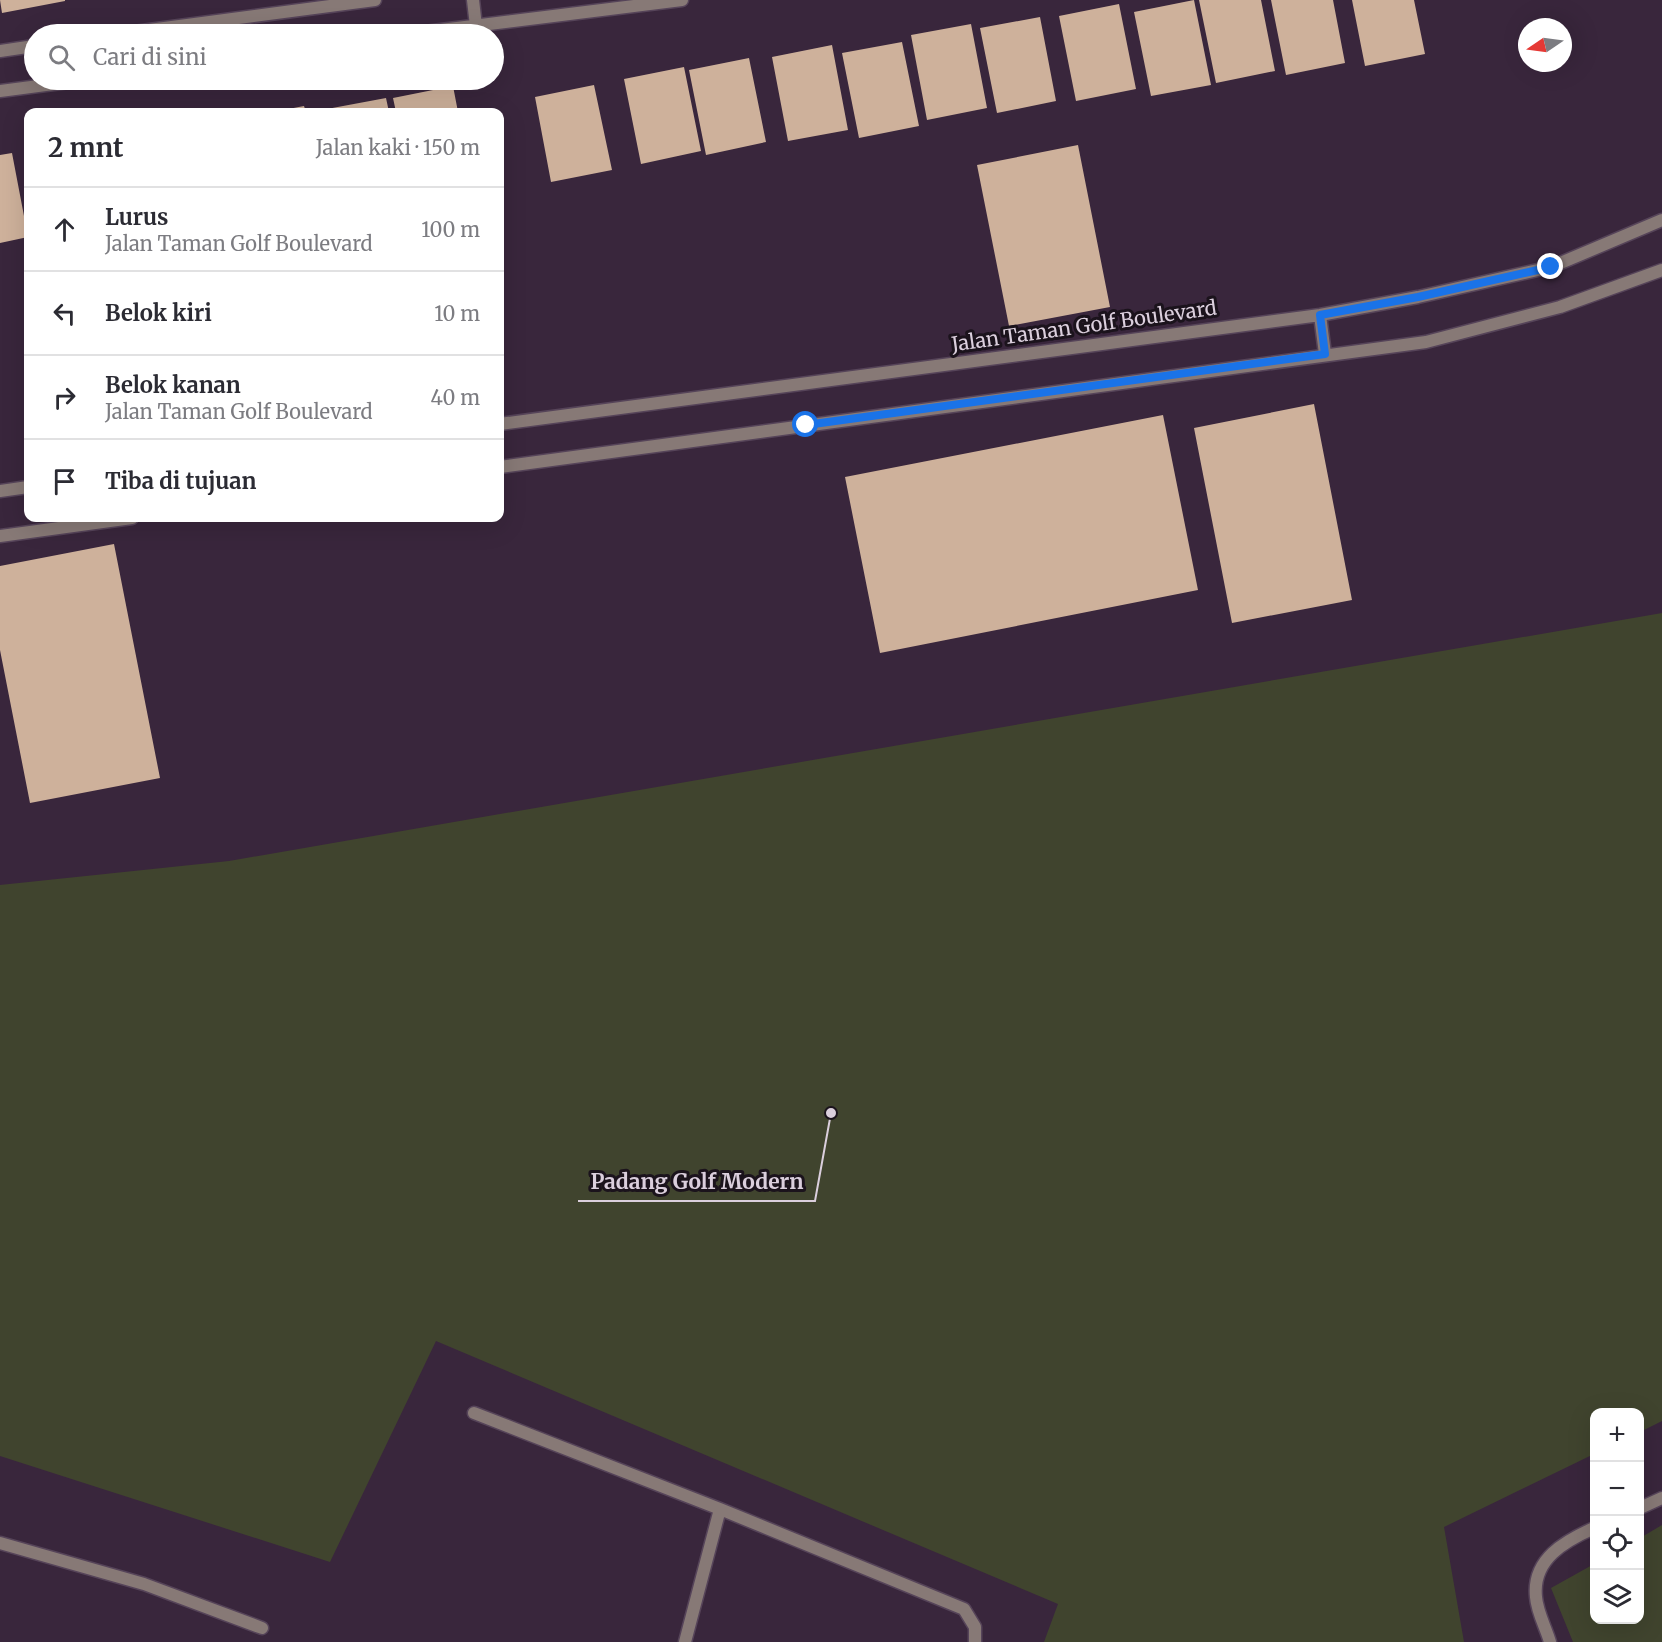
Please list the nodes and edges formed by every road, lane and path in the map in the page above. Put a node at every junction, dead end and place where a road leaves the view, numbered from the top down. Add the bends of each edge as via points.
1 (375, 0) edge
2 (473, 0) edge
3 (682, 0) edge
4 (194, 24) edge
5 (476, 24) edge
6 (492, 24) edge
7 (24, 47) edge
8 (0, 51) edge
9 (24, 88) edge
10 (0, 91) edge
11 (1662, 220) edge
12 (1662, 270) edge
13 (1320, 315) junction
14 (1325, 354) junction
15 (504, 423) edge
16 (504, 466) edge
17 (24, 488) edge
18 (0, 491) edge
19 (103, 522) edge
20 (0, 536) edge
21 (474, 1413) dead end
22 (1662, 1498) edge
23 (1644, 1506) edge
24 (720, 1509) junction
25 (1590, 1530) edge
26 (0, 1543) edge
27 (262, 1628) dead end
28 (685, 1642) edge
29 (975, 1642) edge
30 (1550, 1642) edge

1 - 4 street
2 - 5 street
3 - 6 street
7 - 8 street
9 - 10 street
11 - 13 street, Jalan Taman Golf Boulevard via 1551,267
12 - 14 street via 1560,307 1426,342
13 - 14 street
13 - 15 street, Jalan Taman Golf Boulevard
14 - 16 street
17 - 18 street
19 - 20 street
21 - 24 street
22 - 23 street
24 - 28 street
24 - 29 street via 964,1610 975,1627
25 - 30 street via 1562,1543 1540,1569 1536,1597
26 - 27 street via 144,1584

